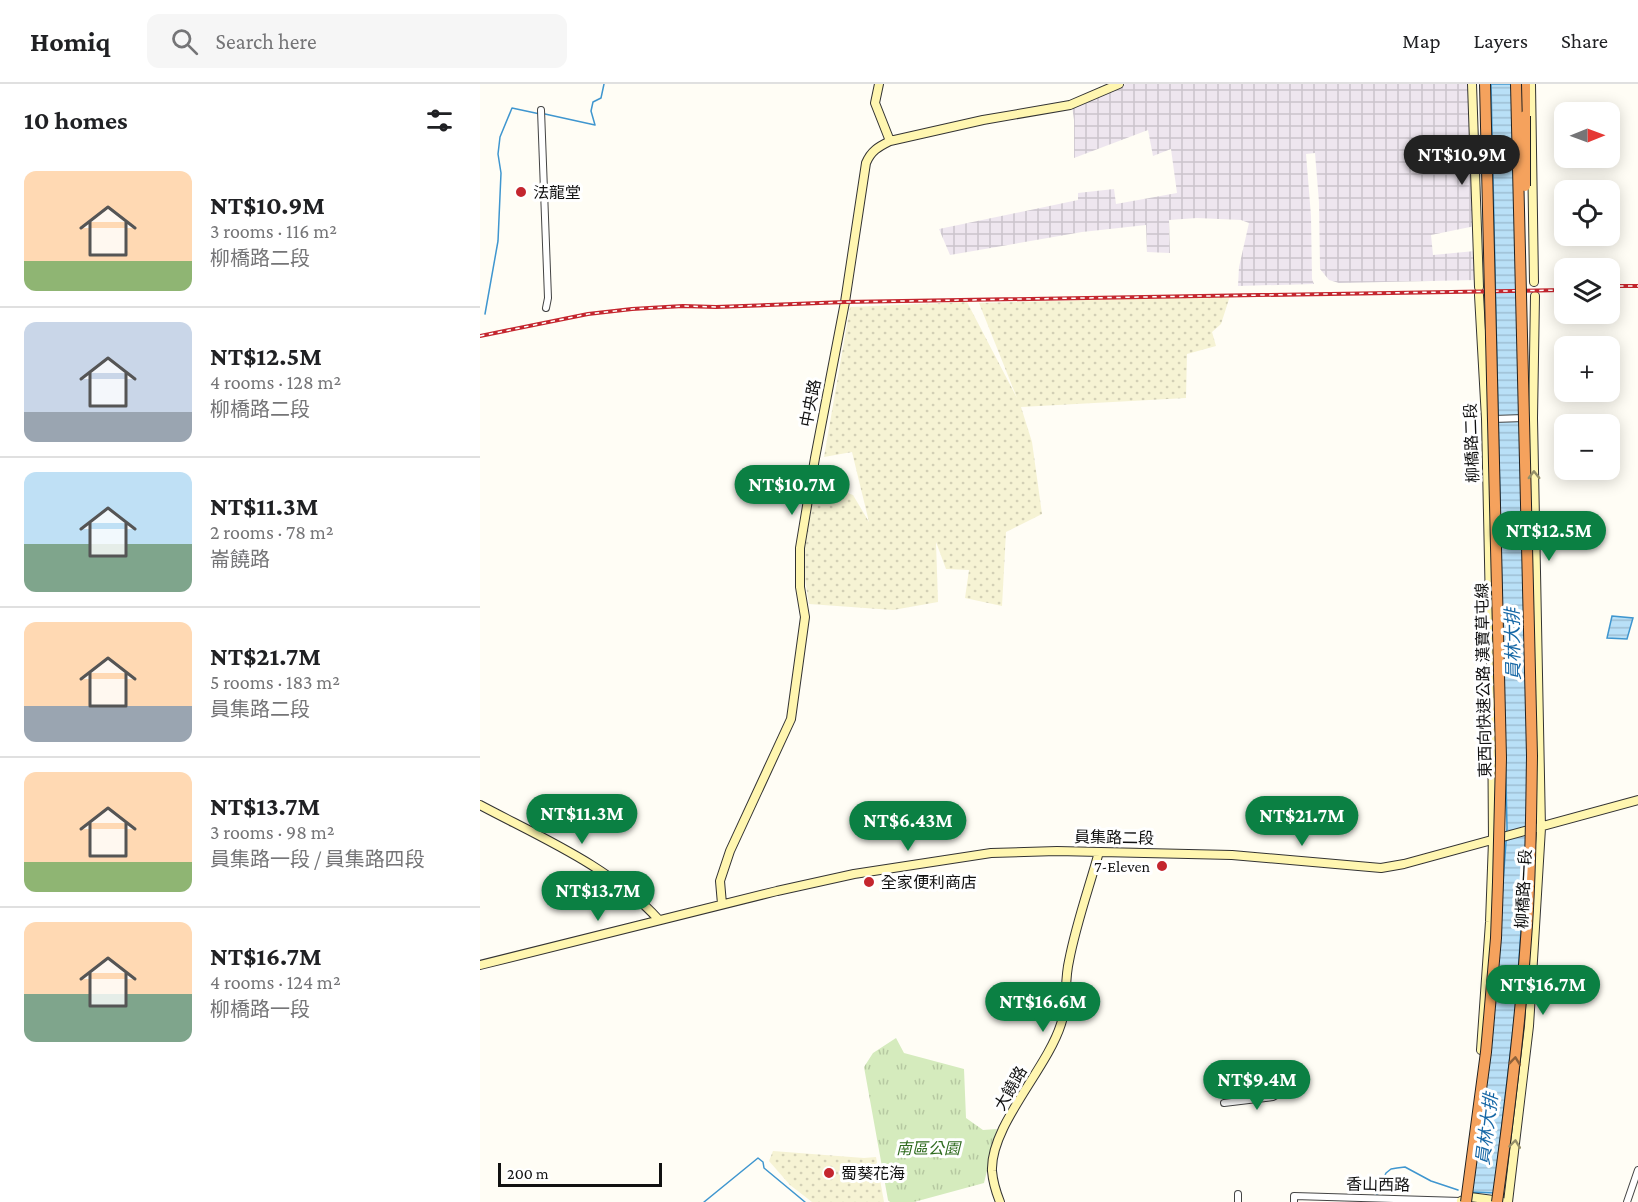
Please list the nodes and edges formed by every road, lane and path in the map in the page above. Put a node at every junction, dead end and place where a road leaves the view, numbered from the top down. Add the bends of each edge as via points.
1 (879, 84) edge
2 (1119, 84) edge
3 (1472, 84) edge
4 (1478, 84) edge
5 (1485, 84) edge
6 (1516, 84) edge
7 (1525, 84) edge
8 (1531, 84) edge
9 (541, 112) dead end
10 (890, 141) junction
11 (1534, 282) dead end
12 (1534, 296) dead end
13 (546, 308) dead end
14 (1522, 390) junction
15 (1492, 417) junction
16 (1533, 418) junction
17 (1638, 800) edge
18 (480, 805) edge
19 (1542, 828) junction
20 (1493, 841) junction
21 (1099, 852) junction
22 (722, 904) junction
23 (659, 920) junction
24 (480, 965) edge
25 (1282, 1092) dead end
26 (1224, 1103) dead end
27 (1638, 1170) edge
28 (1238, 1194) dead end
29 (1294, 1199) edge
30 (1416, 1200) edge
31 (1464, 1201) edge
32 (1501, 1201) edge
33 (1000, 1202) edge
34 (1238, 1202) edge
35 (1627, 1202) edge

1 - 10 main road via 875,103
2 - 10 main road, 中央路 via 1070,105
3 - 15 main road, 柳橋路二段 via 1479,291
4 - 15 highway, bridge via 1487,387
5 - 15 highway, 東西向快速公路 漢寶草屯線, bridge
6 - 14 highway, bridge
7 - 14 highway, bridge via 1526,364
8 - 11 main road
9 - 13 street
10 - 22 main road, 中央路 via 877,147 866,163 815,458 800,548 805,617 791,719 730,851 720,882
12 - 16 main road
32 -> 14 highway, bridge via 1527,938 1530,867 1532,756
15 - 16 street
15 - 20 main road, 柳橋路二段
15 - 31 highway, 東西向快速公路 漢寶草屯線, bridge via 1500,759 1498,882 1486,1052
19 -> 16 main road
17 - 19 main road
18 - 23 main road via 603,871
19 - 20 main road, 員集路二段
32 -> 19 main road, 柳橋路一段 via 1529,1026
20 - 21 main road, 員集路二段 via 1381,868 1262,856
20 - 31 main road, 柳橋路一段 via 1481,1051
21 - 22 main road, 員集路二段 via 954,857 854,874
21 - 33 main road, 大饒路 via 1069,961 1061,1024 995,1148 993,1185
22 - 23 main road, 員集路二段
23 - 24 main road, 員集路二段
25 - 26 street via 1273,1097
27 - 35 street
28 - 34 street
29 - 30 street, 香山西路
30 - 31 street, 香山西路
31 - 32 main road

